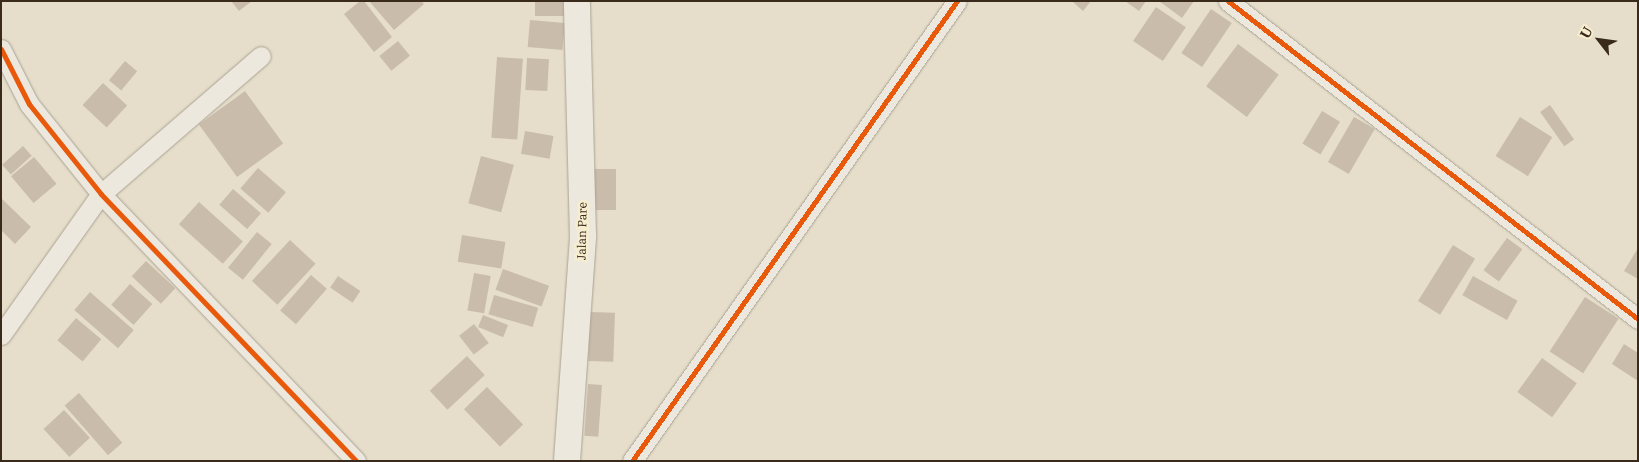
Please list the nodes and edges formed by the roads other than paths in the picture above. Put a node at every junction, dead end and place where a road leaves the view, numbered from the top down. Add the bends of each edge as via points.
1 (577, 1) edge
2 (957, 1) edge
3 (1228, 1) edge
4 (1, 49) edge
5 (260, 56) dead end
6 (101, 194) junction
7 (1638, 319) edge
8 (1, 335) edge
9 (356, 461) edge
10 (567, 461) edge
11 (632, 461) edge

1 - 10 street, Jalan Pare via 583,236
2 - 11 street
3 - 7 street
4 - 6 street via 29,104
5 - 6 street
6 - 8 street
6 - 9 street

